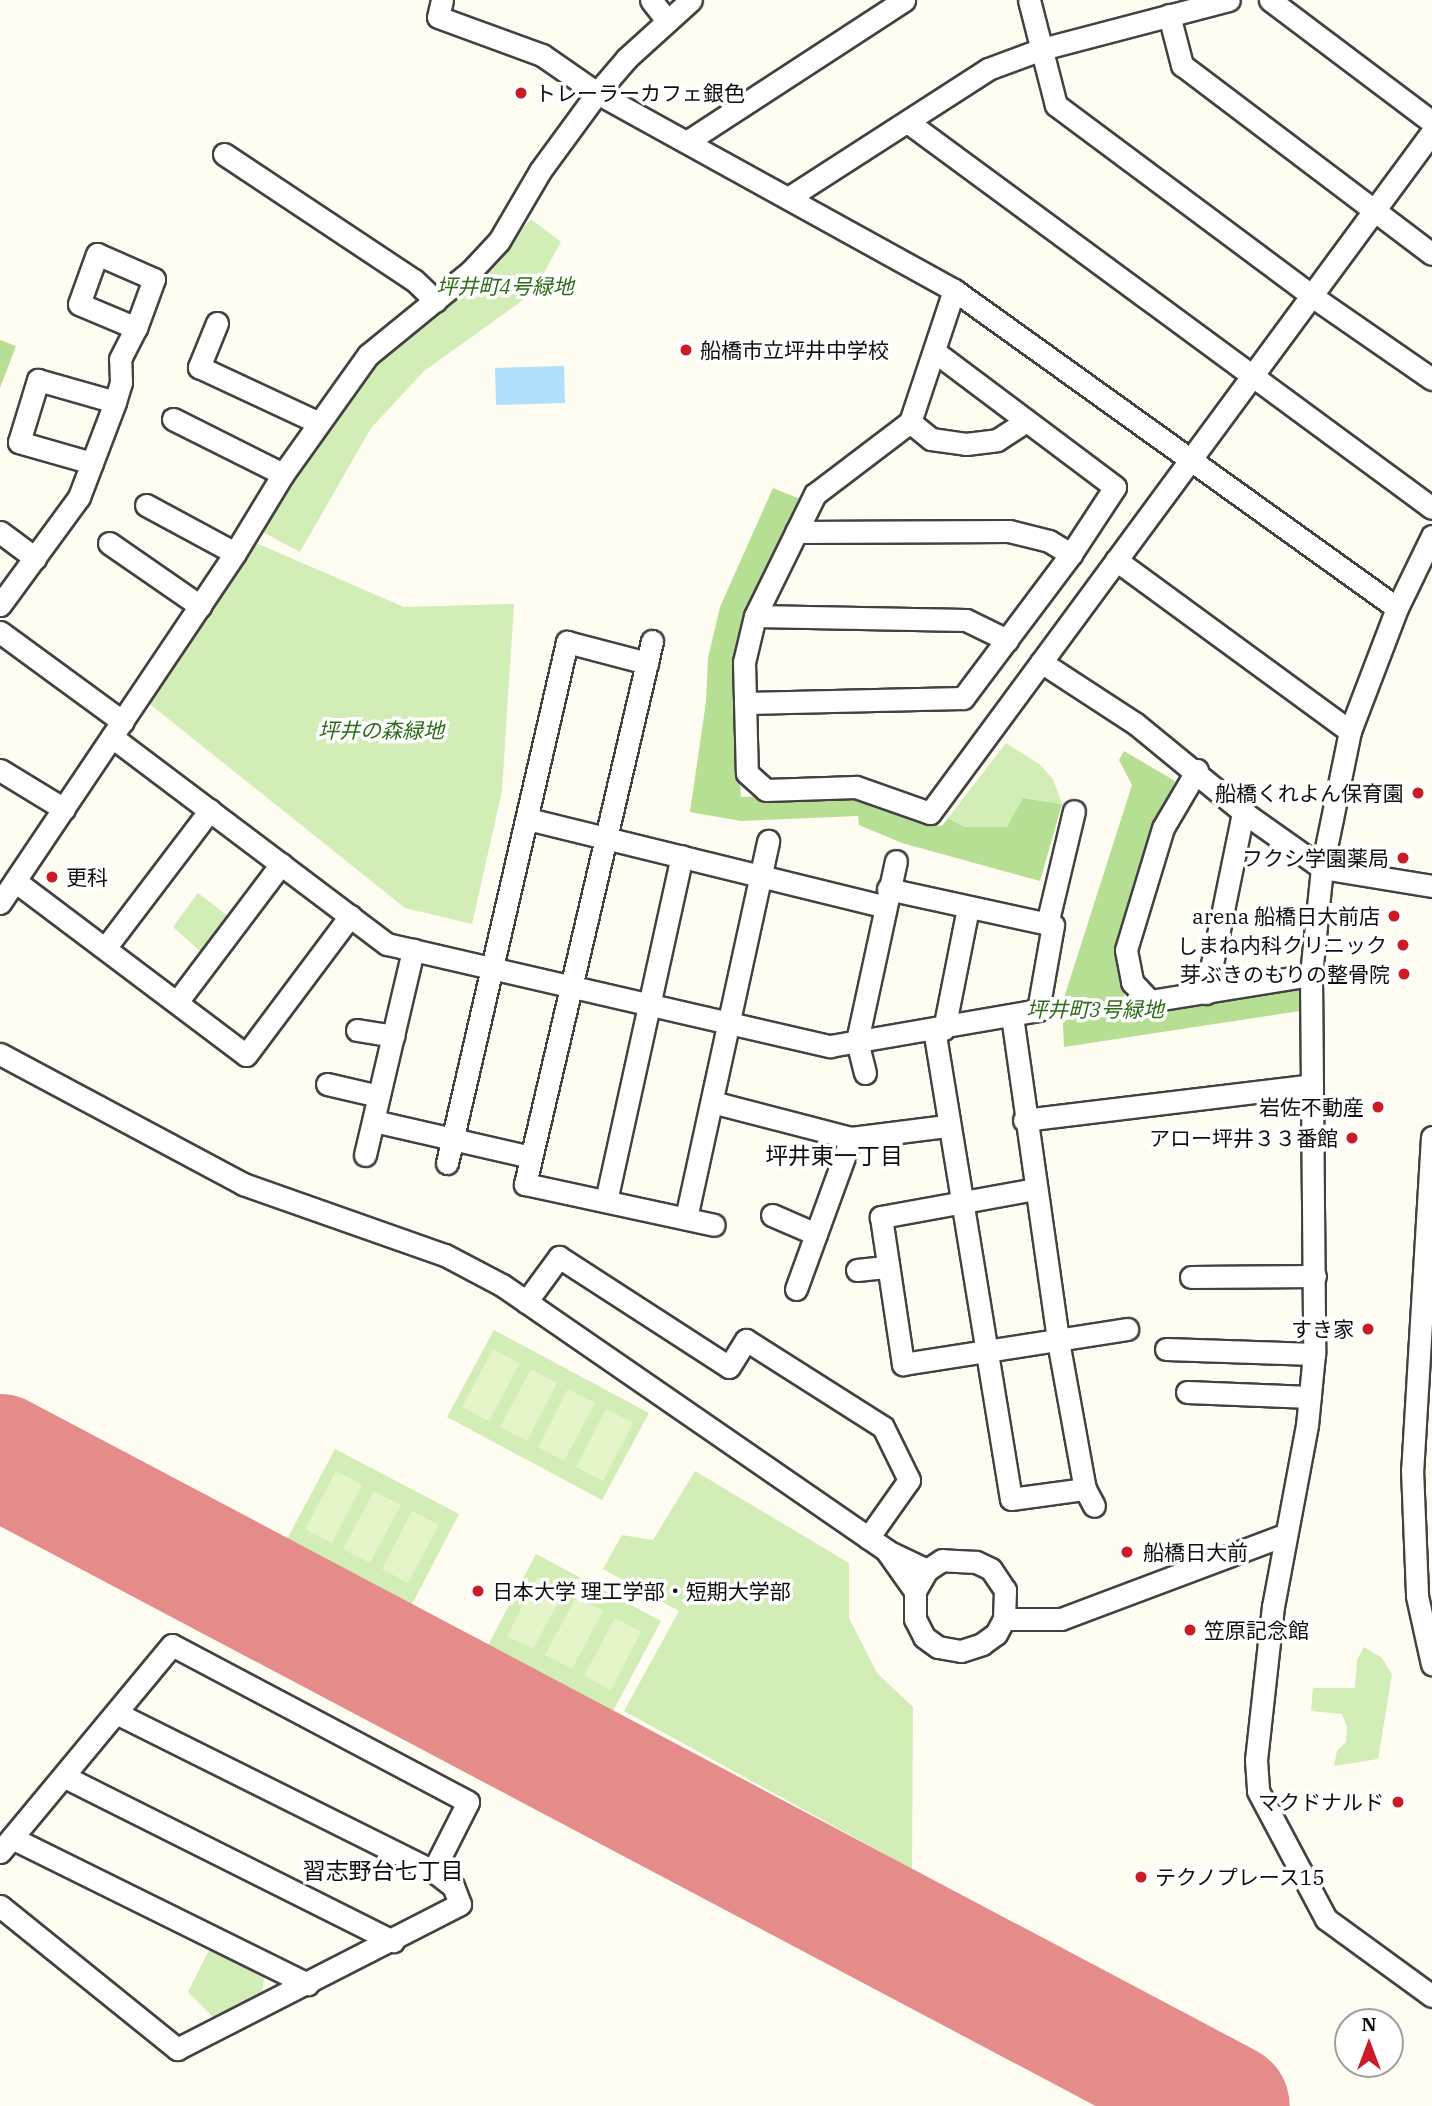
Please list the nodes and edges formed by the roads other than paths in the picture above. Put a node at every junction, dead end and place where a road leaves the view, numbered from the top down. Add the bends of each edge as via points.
1 (442, 0) edge
2 (651, 0) edge
3 (691, 0) edge
4 (904, 0) edge
5 (1029, 0) edge
6 (1229, 0) edge
7 (1270, 0) edge
8 (1169, 15) junction
9 (666, 19) junction
10 (1042, 49) junction
11 (597, 93) junction
12 (1432, 122) edge
13 (909, 123) junction
14 (1432, 132) edge
15 (688, 141) junction
16 (224, 154) dead end
17 (788, 198) junction
18 (1374, 211) junction
19 (1432, 254) edge
20 (954, 290) junction
21 (1312, 296) junction
22 (436, 301) junction
23 (217, 323) dead end
24 (136, 328) dead end
25 (934, 351) junction
26 (1252, 375) junction
27 (1432, 379) edge
28 (115, 402) junction
29 (173, 419) dead end
30 (1026, 421) junction
31 (909, 422) junction
32 (319, 423) junction
33 (1189, 461) junction
34 (92, 463) junction
35 (283, 474) junction
36 (146, 505) dead end
37 (1432, 508) edge
38 (0, 532) edge
39 (796, 532) junction
40 (1432, 536) edge
41 (109, 543) dead end
42 (235, 553) junction
43 (1071, 554) junction
44 (35, 558) junction
45 (1116, 560) junction
46 (0, 605) edge
47 (200, 606) junction
48 (1396, 608) junction
49 (755, 616) junction
50 (0, 632) edge
51 (1007, 640) junction
52 (652, 641) dead end
53 (1041, 662) junction
54 (647, 663) junction
55 (745, 703) junction
56 (117, 729) junction
57 (1350, 731) junction
58 (0, 770) edge
59 (1197, 770) junction
60 (64, 809) junction
61 (210, 810) junction
62 (1074, 811) dead end
63 (1243, 812) junction
64 (528, 819) junction
65 (605, 838) junction
66 (768, 841) dead end
67 (682, 856) junction
68 (896, 861) dead end
69 (281, 864) junction
70 (1322, 868) junction
71 (761, 875) junction
72 (1432, 886) edge
73 (6, 889) edge
74 (886, 898) junction
75 (968, 908) junction
76 (350, 916) junction
77 (1047, 924) junction
78 (106, 947) junction
79 (413, 950) junction
80 (491, 968) junction
81 (1311, 975) junction
82 (572, 986) junction
83 (1206, 993) junction
84 (177, 1002) junction
85 (648, 1005) junction
86 (1012, 1016) junction
87 (731, 1023) junction
88 (939, 1029) junction
89 (357, 1030) dead end
90 (394, 1036) junction
91 (857, 1041) junction
92 (0, 1054) edge
93 (865, 1073) dead end
94 (327, 1083) dead end
95 (1312, 1085) junction
96 (379, 1096) junction
97 (712, 1102) junction
98 (1024, 1120) junction
99 (374, 1121) junction
100 (946, 1126) junction
101 (1432, 1137) edge
102 (851, 1138) junction
103 (453, 1139) junction
104 (365, 1155) dead end
105 (531, 1157) junction
106 (447, 1163) dead end
107 (1430, 1188) edge
108 (1035, 1189) junction
109 (606, 1200) junction
110 (960, 1203) junction
111 (772, 1215) dead end
112 (686, 1218) junction
113 (714, 1225) dead end
114 (816, 1234) junction
115 (888, 1267) junction
116 (857, 1270) dead end
117 (1315, 1276) junction
118 (1191, 1277) dead end
119 (796, 1289) dead end
120 (526, 1302) junction
121 (1127, 1329) dead end
122 (1058, 1341) junction
123 (1166, 1349) dead end
124 (986, 1353) junction
125 (1314, 1354) junction
126 (1187, 1392) dead end
127 (1310, 1397) junction
128 (1284, 1535) junction
129 (868, 1538) junction
130 (887, 1551) junction
131 (927, 1570) junction
132 (915, 1591) junction
133 (1425, 1595) edge
134 (1004, 1619) junction
135 (1432, 1664) edge
136 (116, 1713) junction
137 (65, 1777) junction
138 (6, 1845) edge
139 (433, 1871) junction
140 (0, 1906) edge
141 (393, 1941) junction
142 (308, 1984) junction
143 (1432, 1996) edge

1 - 11 street via 438,17 542,55
2 - 9 street
3 - 9 street
4 - 15 street
5 - 10 street
6 - 8 street
7 - 12 street
8 - 10 street
8 - 18 street via 1182,65
9 - 11 street
10 - 13 street via 988,69
10 - 21 street via 1056,105
11 - 15 street
11 - 22 street via 540,171 499,241
13 - 17 street
13 - 26 street
14 - 18 street
15 - 17 street
16 - 22 street via 414,280
17 - 20 street
18 - 19 street
18 - 21 street
20 - 25 street
20 - 33 street
21 - 26 street
21 - 27 street
22 - 32 street via 368,355
23 - 32 street via 199,367
24 - 28 street via 120,359 121,382
25 - 30 street
25 - 31 street
26 - 33 street
26 - 37 street
28 - 34 street
28 - 34 street via 38,380 19,442
29 - 35 street
30 - 31 street via 997,440 966,444 930,439
30 - 43 street via 1115,486
31 - 39 street via 815,494
32 - 35 street
33 - 45 street
33 - 48 street
34 - 44 street via 79,497
35 - 42 street
36 - 42 street
38 - 44 street
39 - 43 street via 1009,531 1049,541
39 - 49 street
40 - 48 street
41 - 47 street
42 - 47 street
43 - 51 street
44 - 46 street
45 - 53 street
45 - 57 street
47 - 56 street
48 - 57 street
49 - 51 street via 966,620
49 - 55 street via 744,662
50 - 56 street
51 - 55 street via 963,698
52 - 54 street
53 - 55 street via 930,813 856,787 766,790 747,773
53 - 59 street via 1092,693
54 - 64 street via 568,642
54 - 65 street
56 - 60 street
56 - 61 street
57 - 70 street
58 - 60 street
59 - 63 street
59 - 83 street via 1163,828 1126,950 1132,982 1150,1001
60 - 73 street
61 - 69 street
61 - 78 street
62 - 77 street
63 - 70 street
63 - 83 street
64 - 65 street
64 - 80 street
65 - 67 street
65 - 82 street
66 - 71 street
67 - 71 street
67 - 85 street
68 - 74 street
69 - 76 street
69 - 84 street
70 - 72 street
70 - 81 street
71 - 74 street
71 - 87 street
73 - 78 street
74 - 75 street
74 - 91 street
75 - 77 street
75 - 88 street
76 - 79 street via 387,944
76 - 84 street via 246,1055
77 - 86 street via 1053,925 1038,1010
78 - 84 street
79 - 80 street
79 - 90 street
80 - 82 street
80 - 103 street
81 - 83 street
81 - 95 street
82 - 85 street
82 - 105 street
85 - 87 street
85 - 109 street
86 - 88 street
86 - 98 street
87 - 91 street via 830,1046
87 - 97 street
88 - 91 street
88 - 100 street
89 - 90 street
90 - 96 street
91 - 93 street
92 - 120 street via 243,1184 444,1255
94 - 96 street
95 - 98 street
95 - 117 street
96 - 99 street
97 - 102 street
97 - 112 street
98 - 108 street
99 - 103 street
99 - 104 street
100 - 102 street
100 - 110 street
101 - 107 street
102 - 114 street
103 - 105 street
103 - 106 street
105 - 109 street via 525,1184
107 - 133 street via 1412,1469
108 - 110 street
108 - 122 street
109 - 112 street
110 - 115 street via 881,1217
110 - 124 street
111 - 114 street
112 - 113 street
114 - 119 street
115 - 116 street
115 - 124 street via 903,1364
117 - 118 street
117 - 125 street
120 - 129 street
120 - 129 street via 559,1257 729,1367 746,1340 883,1427 909,1480
121 - 122 street
122 - 124 street
122 - 124 street via 1089,1498 1012,1499
123 - 125 street
125 - 127 street
126 - 127 street
127 - 128 street
128 - 134 street via 1061,1619
128 - 143 street via 1256,1760 1258,1791 1326,1919
129 - 130 street
130 - 131 street
130 - 132 street
131 - 132 street
131 - 134 street via 942,1560 959,1559 991,1569 1005,1590
132 - 134 street via 915,1619 924,1637 938,1647 961,1651 982,1644 996,1634
133 - 135 street
136 - 137 street
136 - 139 street
136 - 139 street via 172,1645 468,1802
137 - 138 street
137 - 141 street
138 - 142 street
139 - 141 street via 453,1886 460,1904
140 - 142 street via 177,2049
141 - 142 street

